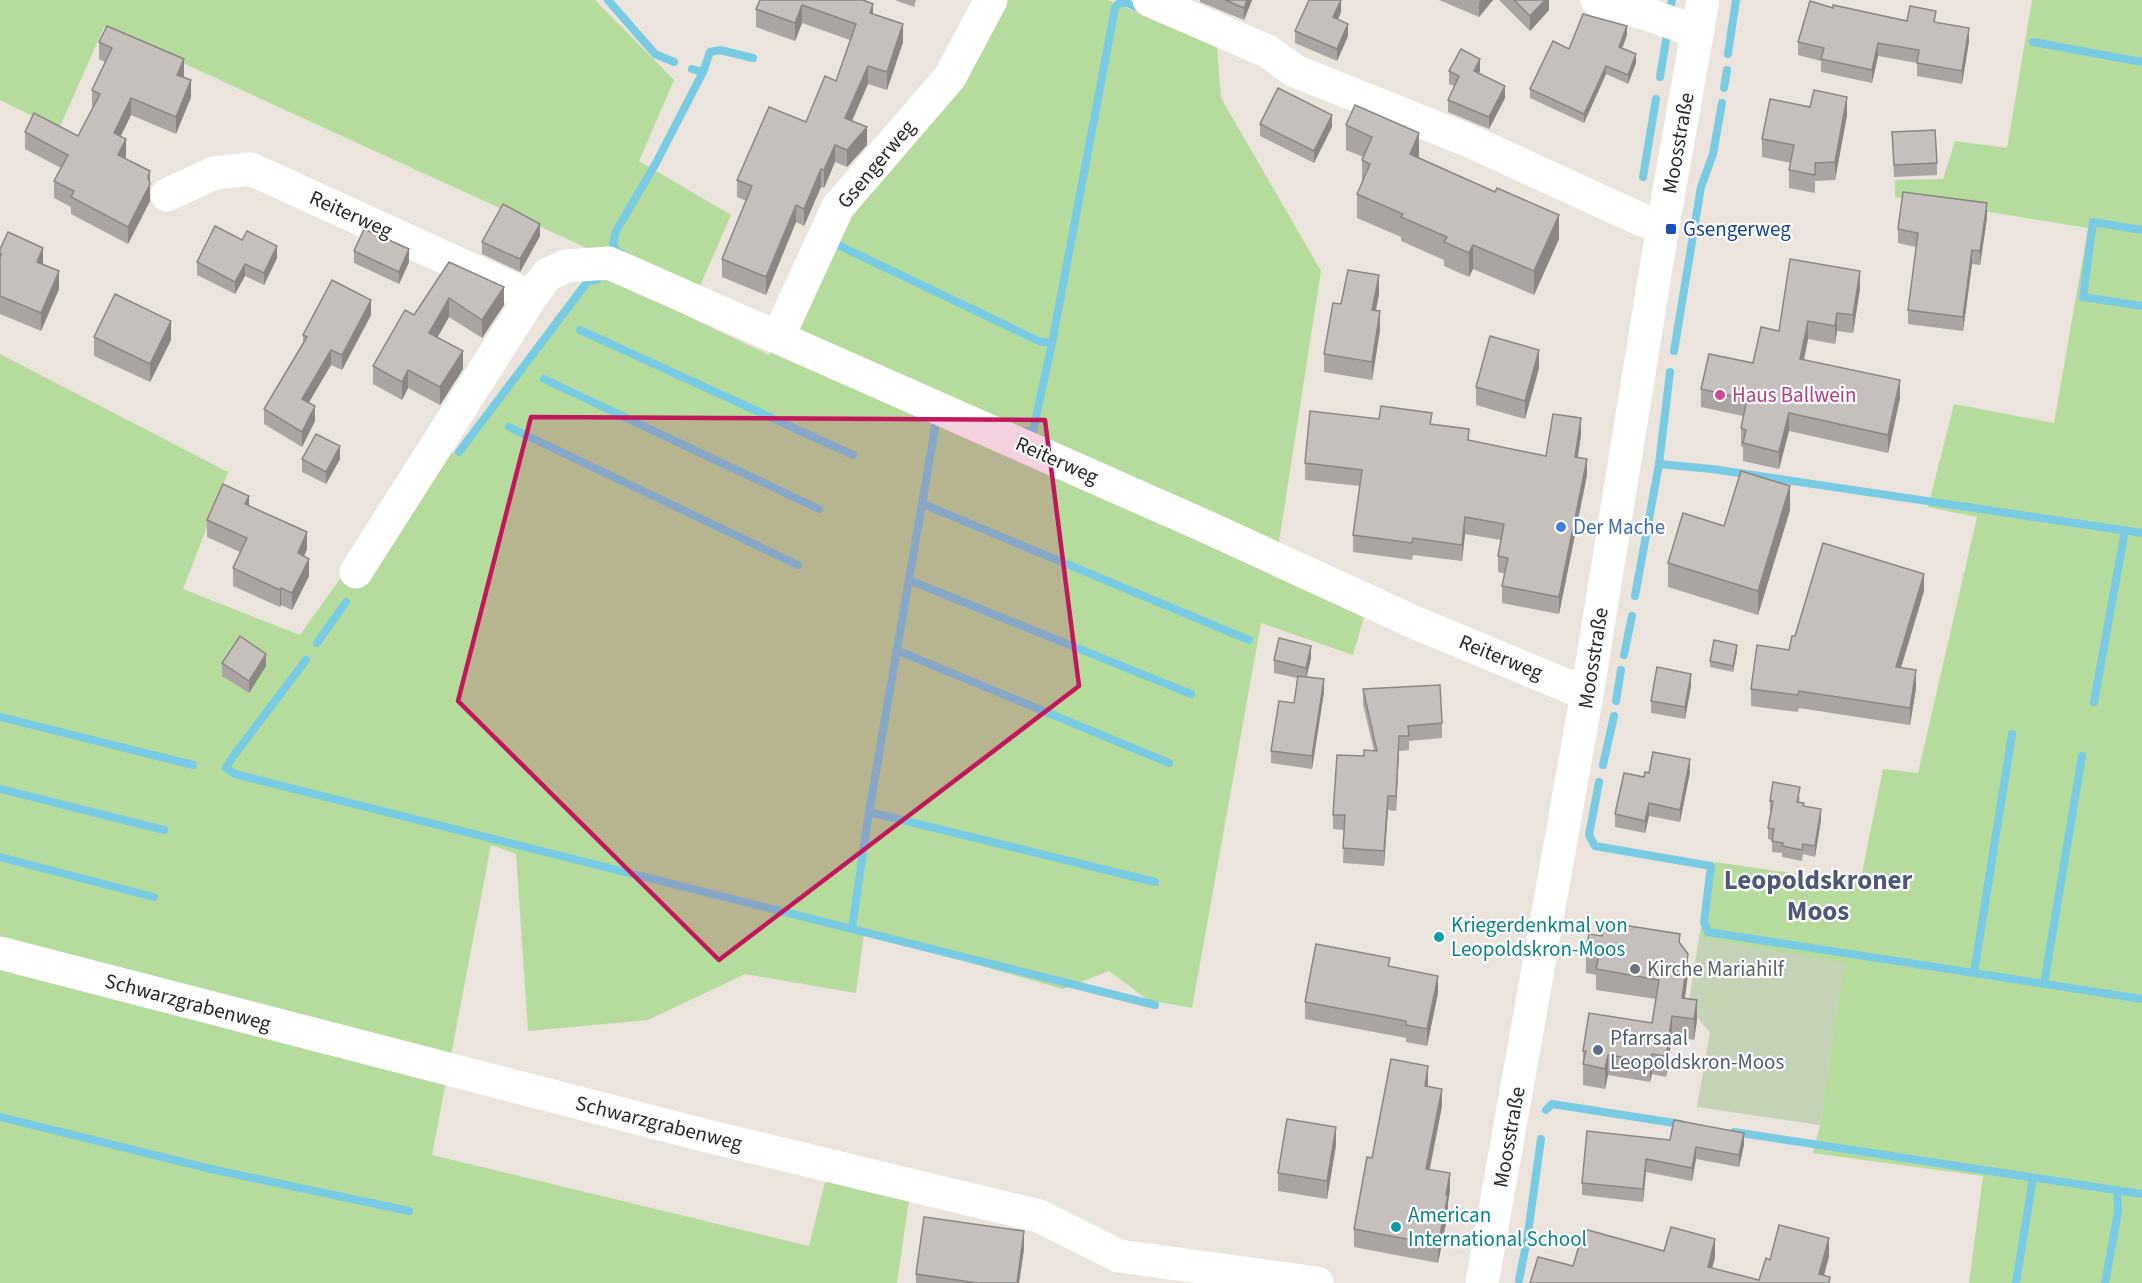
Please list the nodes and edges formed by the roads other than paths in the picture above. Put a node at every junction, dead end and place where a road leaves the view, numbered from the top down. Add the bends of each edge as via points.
1 (991, 0) edge
2 (1149, 0) edge
3 (1597, 0) edge
4 (1703, 0) edge
5 (1697, 32) junction
6 (167, 195) dead end
7 (1663, 225) junction
8 (531, 297) junction
9 (778, 338) junction
10 (356, 572) dead end
11 (1587, 694) junction
12 (0, 953) edge
13 (1317, 1283) edge
14 (1482, 1283) edge

1 - 9 street, Gsengerweg via 950,77 838,207
2 - 7 street via 1267,51 1295,71 1472,142 1642,220
3 - 5 street
4 - 5 street, Moosstraße
5 - 7 street, Moosstraße
6 - 8 street, Reiterweg via 214,173 251,169
7 - 11 street, Moosstraße
8 - 9 street, Reiterweg via 548,275 566,266 609,263
8 - 10 street, Reiterweg
9 - 11 street, Reiterweg via 1416,623
11 - 14 street, Moosstraße
12 - 13 street, Schwarzgrabenweg via 681,1129 1039,1216 1119,1256

